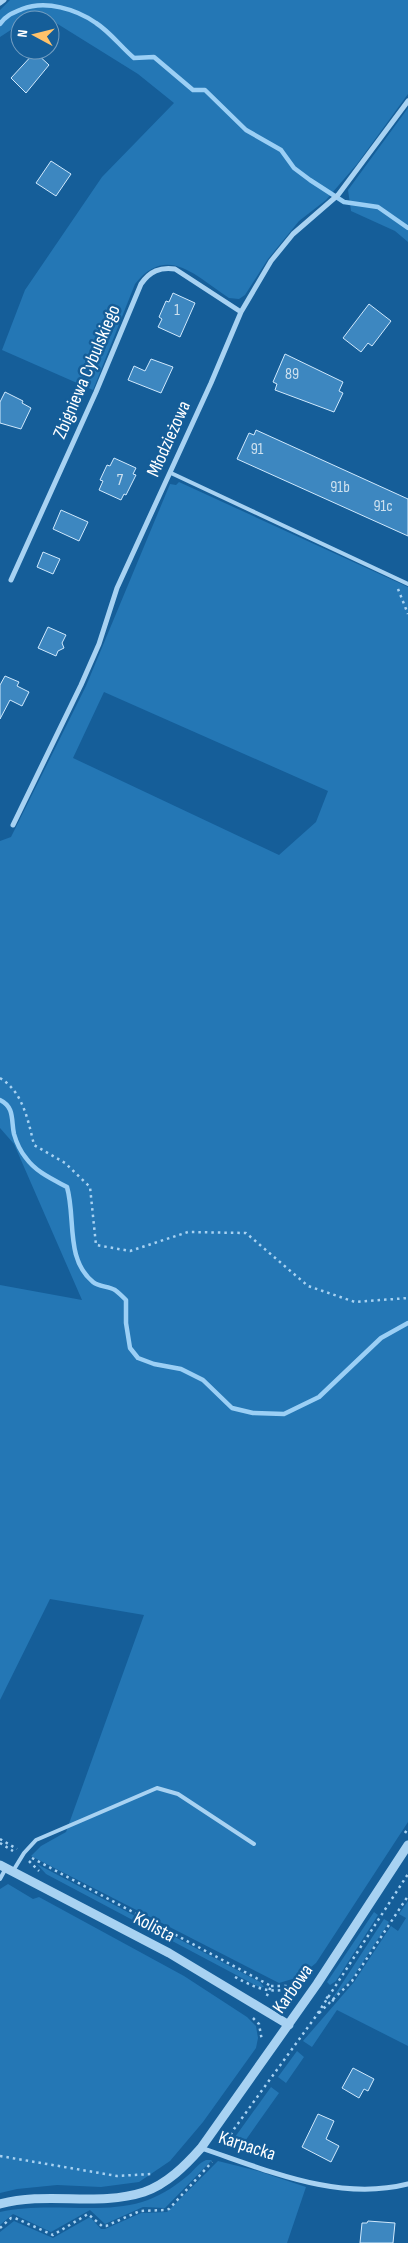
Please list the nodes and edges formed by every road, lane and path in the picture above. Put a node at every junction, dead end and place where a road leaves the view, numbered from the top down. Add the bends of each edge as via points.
1 (4, 0) edge
2 (0, 3) edge
3 (408, 101) edge
4 (241, 312) junction
5 (171, 473) junction
6 (393, 577) junction
7 (11, 580) dead end
8 (408, 584) edge
9 (408, 614) edge
10 (13, 825) dead end
11 (0, 1078) edge
12 (408, 1298) edge
13 (0, 1844) edge
14 (254, 1844) dead end
15 (408, 1845) edge
16 (22, 1856) junction
17 (6, 1868) edge
18 (42, 1874) dead end
19 (408, 1874) edge
20 (0, 1879) edge
21 (408, 1896) edge
22 (232, 1975) dead end
23 (314, 1988) junction
24 (327, 1998) junction
25 (334, 2001) junction
26 (316, 2016) junction
27 (288, 2025) junction
28 (220, 2120) junction
29 (234, 2129) junction
30 (201, 2148) junction
31 (220, 2154) junction
32 (0, 2156) edge
33 (157, 2173) dead end
34 (408, 2184) edge
35 (0, 2204) edge

1 - 2 street
3 - 4 street, Młodzieżowa via 338,195 293,234 271,261
4 - 5 street, Młodzieżowa
4 - 7 street, Zbigniewa Cybulskiego via 175,268 165,268 148,275 141,284
5 - 6 lane
5 - 10 street, Młodzieżowa via 118,588 81,685
6 - 8 lane
6 - 9 path
11 - 12 path via 12,1085 25,1109 34,1145 65,1163 90,1187 96,1246 130,1251 188,1232 246,1233 308,1286 355,1302
13 - 16 path
14 - 16 lane via 178,1794 157,1788 44,1836
15 - 23 street, Karbowa
16 - 17 lane
16 - 18 path
17 - 20 lane
17 - 27 street, Kolista via 169,1953
19 - 24 path
21 - 25 path via 352,1981
22 - 23 path via 260,1989 283,1991 304,1983
23 - 24 path
23 - 27 street, Karbowa
24 - 25 path
24 - 26 path
25 - 26 path
26 - 29 path
27 - 28 street, Karbowa
28 - 29 path
28 - 30 street, Karbowa
29 - 31 path
30 - 31 street, Karpacka
30 - 35 street, Karpacka via 164,2182 145,2192 124,2197 49,2197
31 - 34 street, Karpacka via 315,2184 349,2190 371,2191
32 - 33 path via 117,2176

